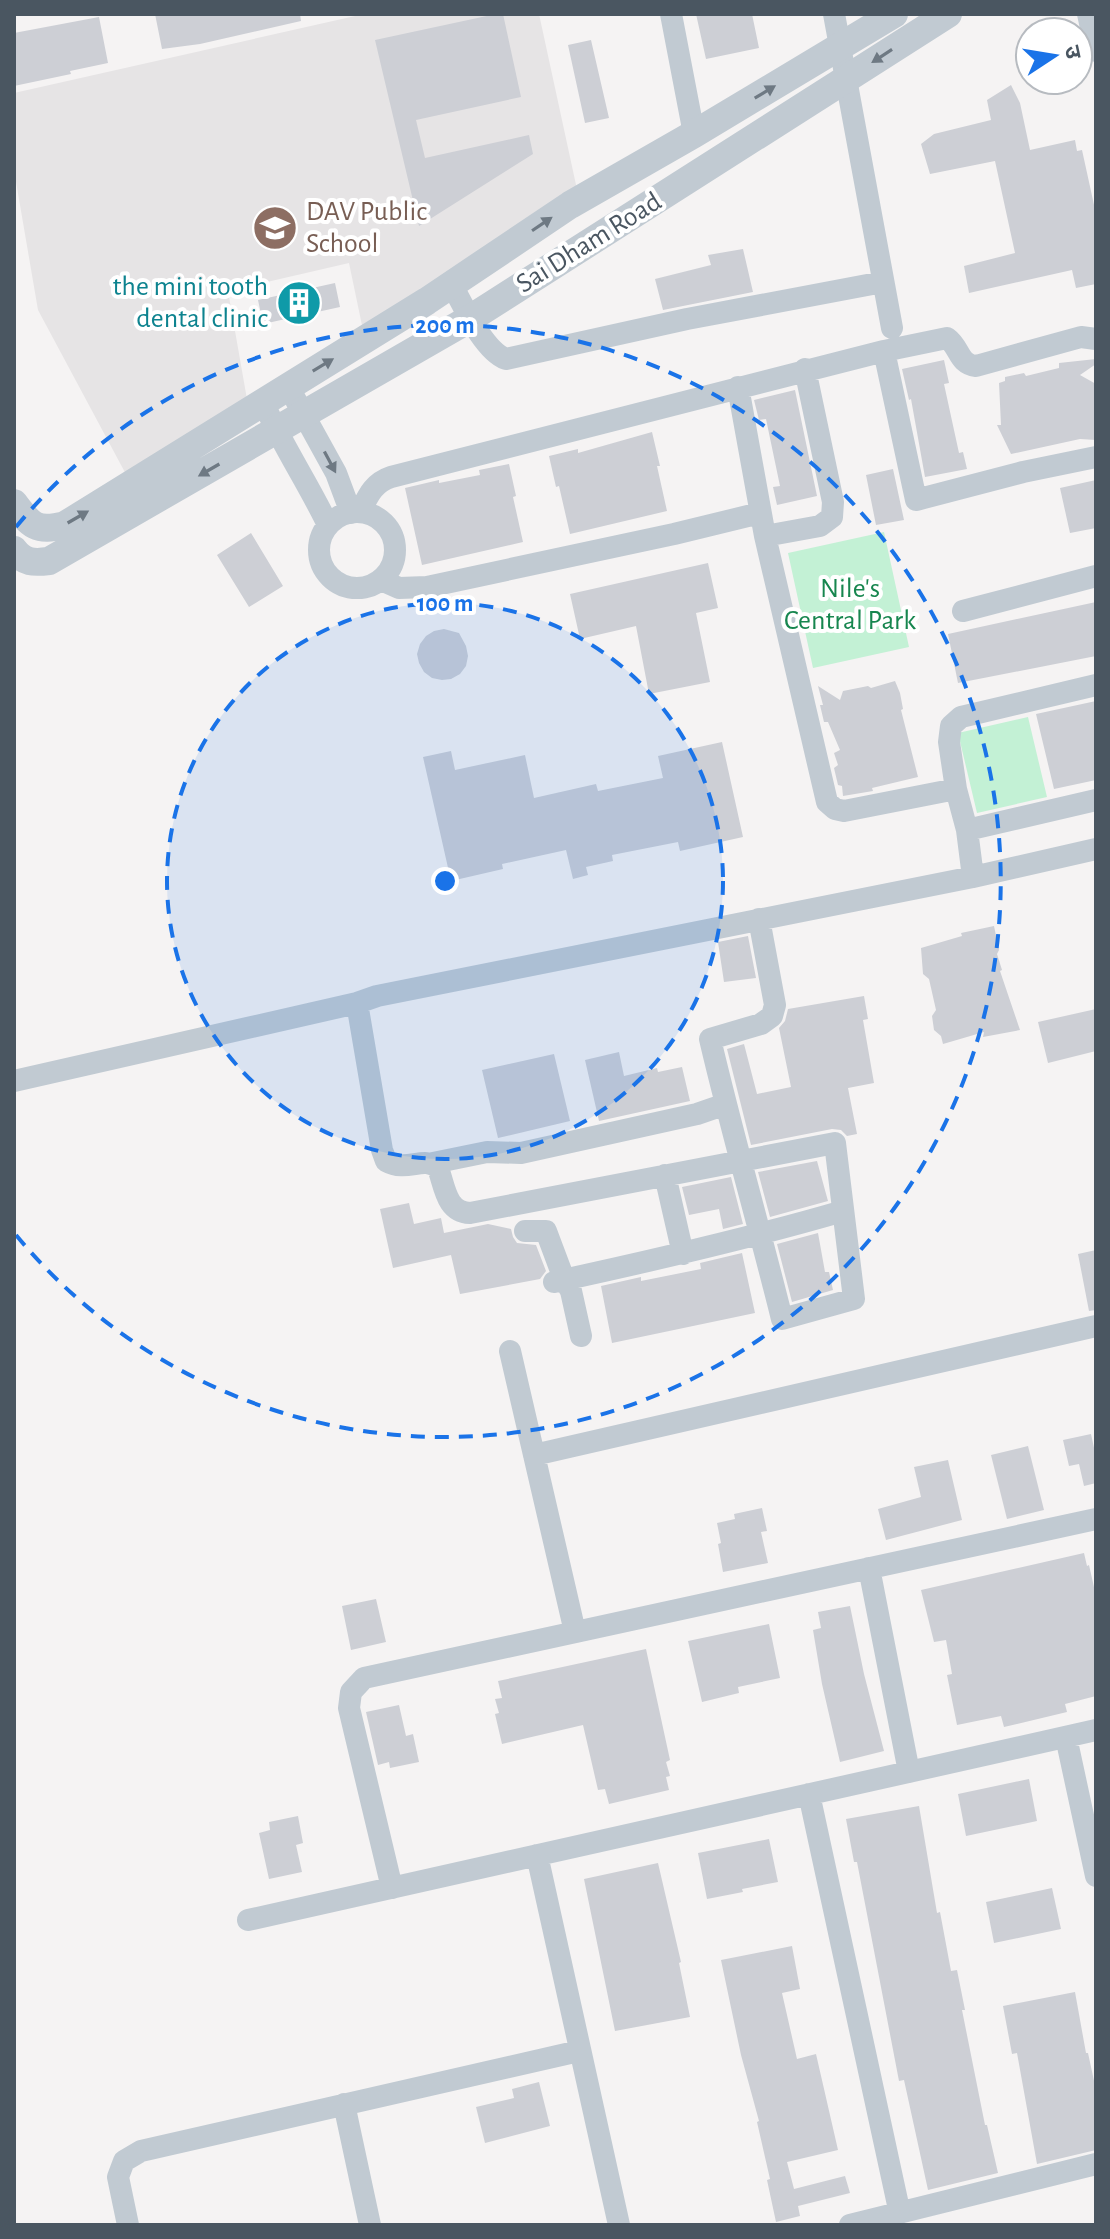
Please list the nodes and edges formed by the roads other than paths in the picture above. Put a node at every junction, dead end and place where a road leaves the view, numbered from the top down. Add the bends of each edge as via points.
1 (671, 14) edge
2 (834, 14) edge
3 (894, 14) edge
4 (948, 14) edge
5 (1088, 14) edge
6 (841, 46) junction
7 (1096, 51) edge
8 (847, 79) junction
9 (694, 134) junction
10 (883, 282) junction
11 (452, 285) junction
12 (471, 318) junction
13 (892, 328) dead end
14 (1096, 339) edge
15 (884, 351) junction
16 (805, 369) junction
17 (288, 386) junction
18 (738, 387) junction
19 (263, 402) junction
20 (303, 414) junction
21 (276, 431) junction
22 (1096, 457) edge
23 (14, 503) edge
24 (355, 512) junction
25 (760, 513) junction
26 (328, 525) junction
27 (46, 530) junction
28 (765, 536) junction
29 (17, 554) edge
30 (1096, 576) edge
31 (381, 580) junction
32 (963, 611) dead end
33 (1096, 685) edge
34 (956, 789) junction
35 (1096, 800) edge
36 (967, 830) junction
37 (1096, 849) edge
38 (973, 877) junction
39 (759, 919) junction
40 (357, 1003) junction
41 (14, 1081) edge
42 (726, 1104) junction
43 (742, 1160) junction
44 (433, 1163) junction
45 (665, 1175) junction
46 (843, 1211) junction
47 (525, 1231) dead end
48 (761, 1235) junction
49 (683, 1254) junction
50 (559, 1280) junction
51 (1096, 1326) edge
52 (581, 1336) dead end
53 (510, 1351) dead end
54 (534, 1455) junction
55 (1096, 1519) edge
56 (869, 1568) junction
57 (575, 1632) junction
58 (1096, 1730) edge
59 (1066, 1737) junction
60 (909, 1772) junction
61 (809, 1794) junction
62 (537, 1855) junction
63 (1096, 1876) edge
64 (392, 1888) junction
65 (248, 1920) dead end
66 (579, 2051) junction
67 (344, 2104) junction
68 (1096, 2164) edge
69 (900, 2214) junction
70 (128, 2225) edge
71 (370, 2225) edge
72 (619, 2225) edge
73 (850, 2225) edge

1 - 9 street
2 - 6 street
3 - 6 street, Sai Dham Road
4 -> 8 street, Sai Dham Road
5 - 7 street
6 - 8 street
9 -> 6 street, Sai Dham Road
8 - 10 street
8 - 12 street, Sai Dham Road
11 -> 9 street, Sai Dham Road via 570,205
10 - 12 street via 506,359 494,352
10 - 13 street
11 - 12 street
17 -> 11 street, Sai Dham Road
12 - 20 street, Sai Dham Road
14 - 15 street via 1081,337 976,366 962,360 947,338
15 - 16 street
15 - 22 street via 916,500
16 - 18 street
16 - 28 street via 832,517 820,526
17 - 19 street, Sai Dham Road
17 - 20 street
18 - 24 street via 391,477 373,487
18 - 25 street
19 - 21 street
27 -> 19 street, Sai Dham Road via 65,525
20 - 21 street, Sai Dham Road
20 -> 24 street
21 - 26 street
21 -> 29 street, Sai Dham Road via 49,561 33,563
23 - 27 street via 28,522
24 - 26 street
24 - 31 street via 379,518 394,539 393,564
25 - 28 street
25 - 31 street via 427,587 399,588
26 - 31 street via 319,556 330,578 353,589
27 - 29 street
28 - 34 street via 827,802 844,811
30 - 32 street
33 - 34 street via 961,717 951,726 949,742
34 - 36 street
35 - 36 street
36 - 38 street
37 - 38 street
38 - 39 street
39 - 40 street
39 - 42 street via 775,1005 772,1016 761,1024 710,1039
40 - 41 street
40 - 44 street via 386,1161 401,1167
42 - 43 street
42 - 44 street via 521,1153 487,1152
43 - 45 street
43 - 46 street via 835,1143
43 - 48 street
44 - 45 street via 452,1207 465,1213
45 - 49 street
46 - 48 street
46 - 48 street via 854,1299 782,1319
47 - 50 street via 546,1231
48 - 49 street
49 - 50 street
50 - 52 street via 571,1291
51 - 54 street
53 - 54 street
54 - 57 street
55 - 56 street
56 - 57 street
56 - 60 street
57 - 64 street via 364,1678 351,1692 349,1708
58 - 59 street
59 - 60 street
59 - 63 street
60 - 61 street
61 - 62 street
61 - 69 street
62 - 64 street
62 - 66 street
64 - 65 street
66 - 67 street
66 - 72 street
67 - 70 street via 141,2151 124,2161 118,2177
67 - 71 street
68 - 69 street
69 - 73 street

